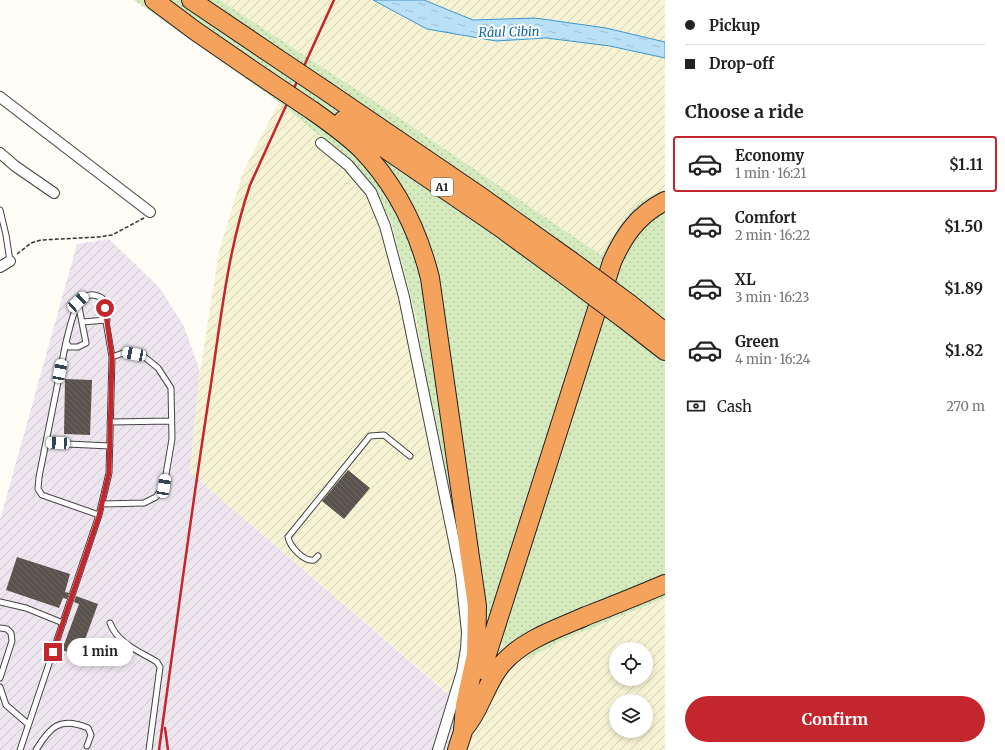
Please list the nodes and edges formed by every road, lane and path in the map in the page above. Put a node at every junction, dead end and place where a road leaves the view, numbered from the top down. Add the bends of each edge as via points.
1 (154, 0) edge
2 (162, 0) edge
3 (191, 0) edge
4 (203, 0) edge
5 (261, 57) junction
6 (0, 97) edge
7 (322, 97) junction
8 (321, 143) dead end
9 (0, 153) edge
10 (54, 193) dead end
11 (665, 201) edge
12 (0, 210) edge
13 (150, 212) joint
14 (10, 261) junction
15 (0, 267) edge
16 (78, 302) junction
17 (629, 306) junction
18 (107, 320) junction
19 (82, 322) junction
20 (665, 322) edge
21 (665, 332) edge
22 (66, 342) junction
23 (665, 351) edge
24 (112, 357) junction
25 (171, 421) junction
26 (110, 422) junction
27 (46, 443) junction
28 (110, 446) junction
29 (410, 456) dead end
30 (102, 504) junction
31 (99, 516) junction
32 (318, 556) dead end
33 (665, 584) edge
34 (0, 602) edge
35 (63, 623) junction
36 (110, 623) dead end
37 (0, 628) edge
38 (0, 678) edge
39 (0, 687) edge
40 (28, 724) junction
41 (463, 730) junction
42 (87, 746) dead end
43 (20, 750) edge
44 (36, 750) edge
45 (149, 750) edge
46 (438, 750) edge
47 (457, 750) edge

1 - 5 highway via 194,30
2 - 5 highway, A1
3 - 5 highway, A1
4 - 5 highway
5 - 7 highway, A1, bridge
5 - 7 highway, bridge
6 - 13 street
7 - 17 highway, A1, bridge via 480,196
7 - 41 highway via 387,181 408,216 419,240 430,278 477,606 476,655 465,706
8 - 46 street via 348,165 372,192 385,226 404,297 462,574 466,649 458,686
9 - 10 street
11 - 41 highway via 642,215 631,227 612,262
12 - 14 lane
13 - 14 path via 142,219 112,234 86,239 41,240 31,244
14 - 15 street
16 - 18 lane via 86,295 96,294 102,298
16 - 19 lane
16 - 22 lane
17 - 20 highway
17 - 21 highway, A1
17 - 23 highway, A1
18 - 19 lane
18 - 24 lane
19 - 22 lane via 86,343 78,347 69,347
22 - 27 lane
24 - 25 lane via 126,352 142,355 158,368 171,388
24 - 26 lane
25 - 26 lane
25 - 30 lane via 172,439 164,486 156,497 144,503
26 - 28 lane
27 - 28 lane
27 - 31 lane via 38,489 42,494
28 - 30 lane via 109,473
29 - 32 lane via 384,435 370,436 288,537 290,544 306,559 314,560
30 - 31 lane
31 - 35 lane
33 - 41 highway via 542,635 520,647 495,674 476,713
34 - 35 lane via 26,608
35 - 40 lane
36 - 45 lane via 124,643 152,659 160,667
37 - 38 lane via 12,633 12,641
39 - 40 lane via 6,705
40 - 43 lane
41 - 47 highway
42 - 44 lane via 91,735 88,728 71,722 53,727

